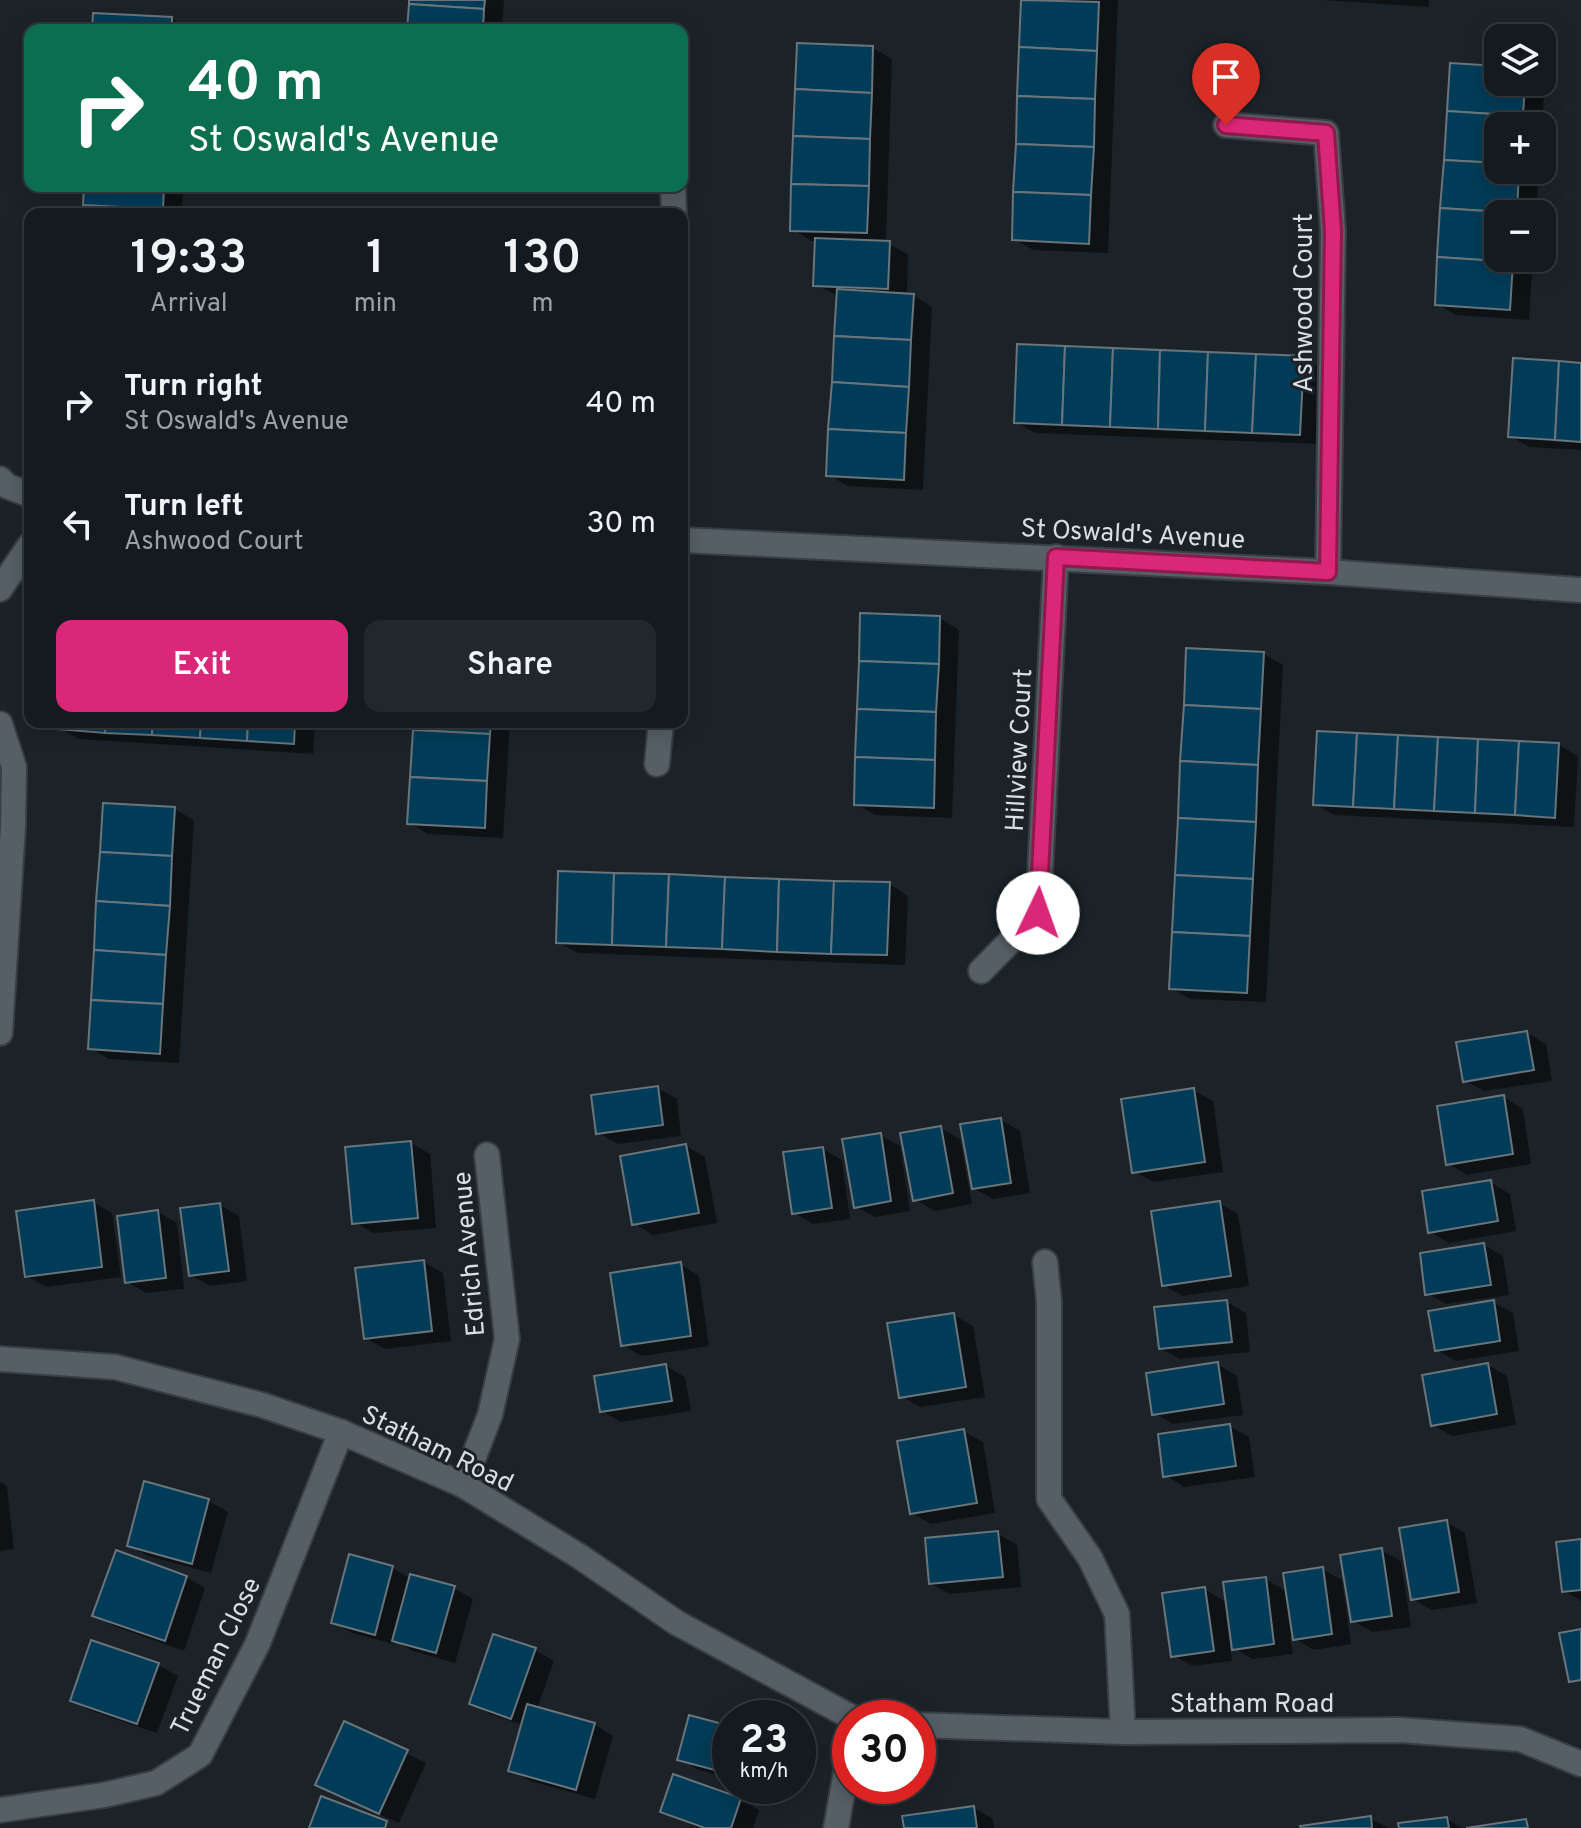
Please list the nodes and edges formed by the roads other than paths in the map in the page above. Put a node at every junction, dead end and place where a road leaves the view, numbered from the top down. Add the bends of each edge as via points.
1 (1226, 125) dead end
2 (0, 479) edge
3 (24, 493) edge
4 (688, 540) edge
5 (24, 554) edge
6 (1056, 557) junction
7 (1328, 572) junction
8 (0, 589) edge
9 (1581, 590) edge
10 (0, 724) edge
11 (660, 728) edge
12 (657, 764) dead end
13 (981, 971) dead end
14 (0, 1033) edge
15 (487, 1155) dead end
16 (1045, 1262) dead end
17 (0, 1359) edge
18 (341, 1432) junction
19 (463, 1485) junction
20 (832, 1707) edge
21 (936, 1726) edge
22 (1123, 1732) junction
23 (1581, 1764) edge
24 (840, 1804) edge
25 (0, 1810) edge
26 (836, 1828) edge

1 - 7 street, Ashwood Court via 1326,133 1333,231
2 - 3 street
4 - 6 street, St Oswald's Avenue
5 - 8 street
6 - 7 street, St Oswald's Avenue
6 - 13 street, Hillview Court via 1038,913
7 - 9 street, St Oswald's Avenue
10 - 14 street via 14,767
11 - 12 street
15 - 19 street, Edrich Avenue via 507,1339 490,1415
16 - 22 street via 1049,1499 1090,1558 1117,1614
17 - 18 street, Statham Road via 115,1367 262,1405
18 - 19 street, Statham Road
18 - 25 street, Trueman Close via 257,1645 200,1755 156,1783
19 - 20 street, Statham Road via 677,1623
21 - 22 street, Statham Road
22 - 23 street, Statham Road via 1400,1730 1520,1739
24 - 26 street

